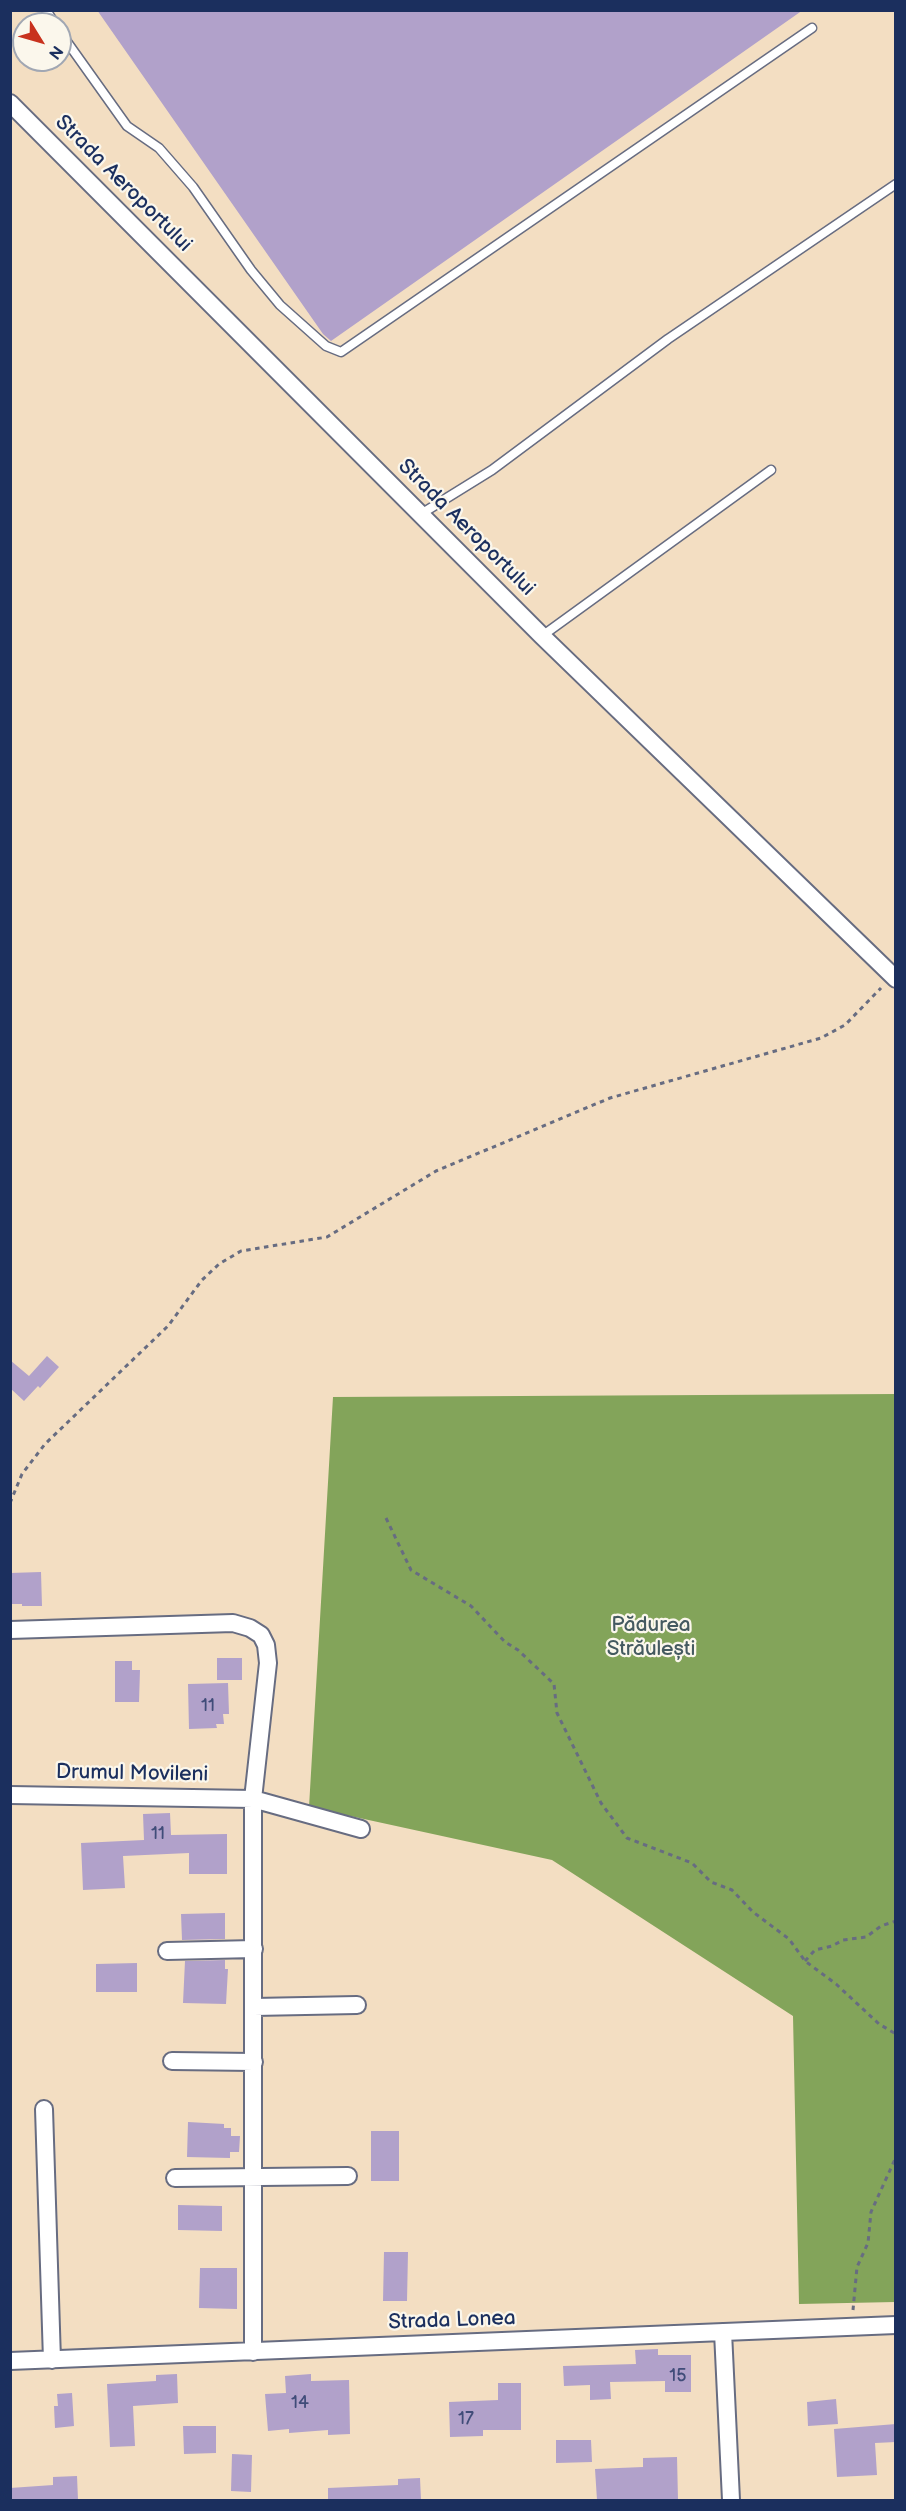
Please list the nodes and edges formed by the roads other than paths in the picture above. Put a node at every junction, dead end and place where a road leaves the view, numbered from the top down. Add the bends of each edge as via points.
1 (812, 28) dead end
2 (72, 49) edge
3 (10, 103) edge
4 (896, 183) edge
5 (771, 470) dead end
6 (421, 514) junction
7 (542, 636) junction
8 (894, 977) edge
9 (10, 1630) edge
10 (10, 1795) edge
11 (253, 1799) junction
12 (361, 1830) dead end
13 (254, 1949) junction
14 (167, 1950) dead end
15 (357, 2005) dead end
16 (254, 2007) junction
17 (172, 2061) dead end
18 (254, 2062) junction
19 (44, 2109) dead end
20 (254, 2176) junction
21 (348, 2176) dead end
22 (175, 2178) dead end
23 (896, 2325) edge
24 (723, 2332) junction
25 (253, 2352) junction
26 (52, 2360) junction
27 (10, 2361) edge
28 (731, 2500) edge

1 - 2 lane via 341,352 326,346 280,305 186,179 159,148 127,126
3 - 6 street, Strada Aeroportului
4 - 6 lane via 668,339 492,470
5 - 7 lane
6 - 7 street, Strada Aeroportului
7 - 8 street, Strada Aeroportului
9 - 11 street via 233,1623 261,1635 268,1664
10 - 11 street, Drumul Movileni
11 - 12 street, Drumul Movileni
11 - 13 street
13 - 14 street
13 - 16 street
15 - 16 street
16 - 18 street
17 - 18 street
18 - 20 street
19 - 26 street
20 - 21 street
20 - 22 street
20 - 25 street
23 - 24 street, Strada Lonea
24 - 25 street, Strada Lonea
24 - 28 street
25 - 26 street, Strada Lonea
26 - 27 street, Strada Lonea

